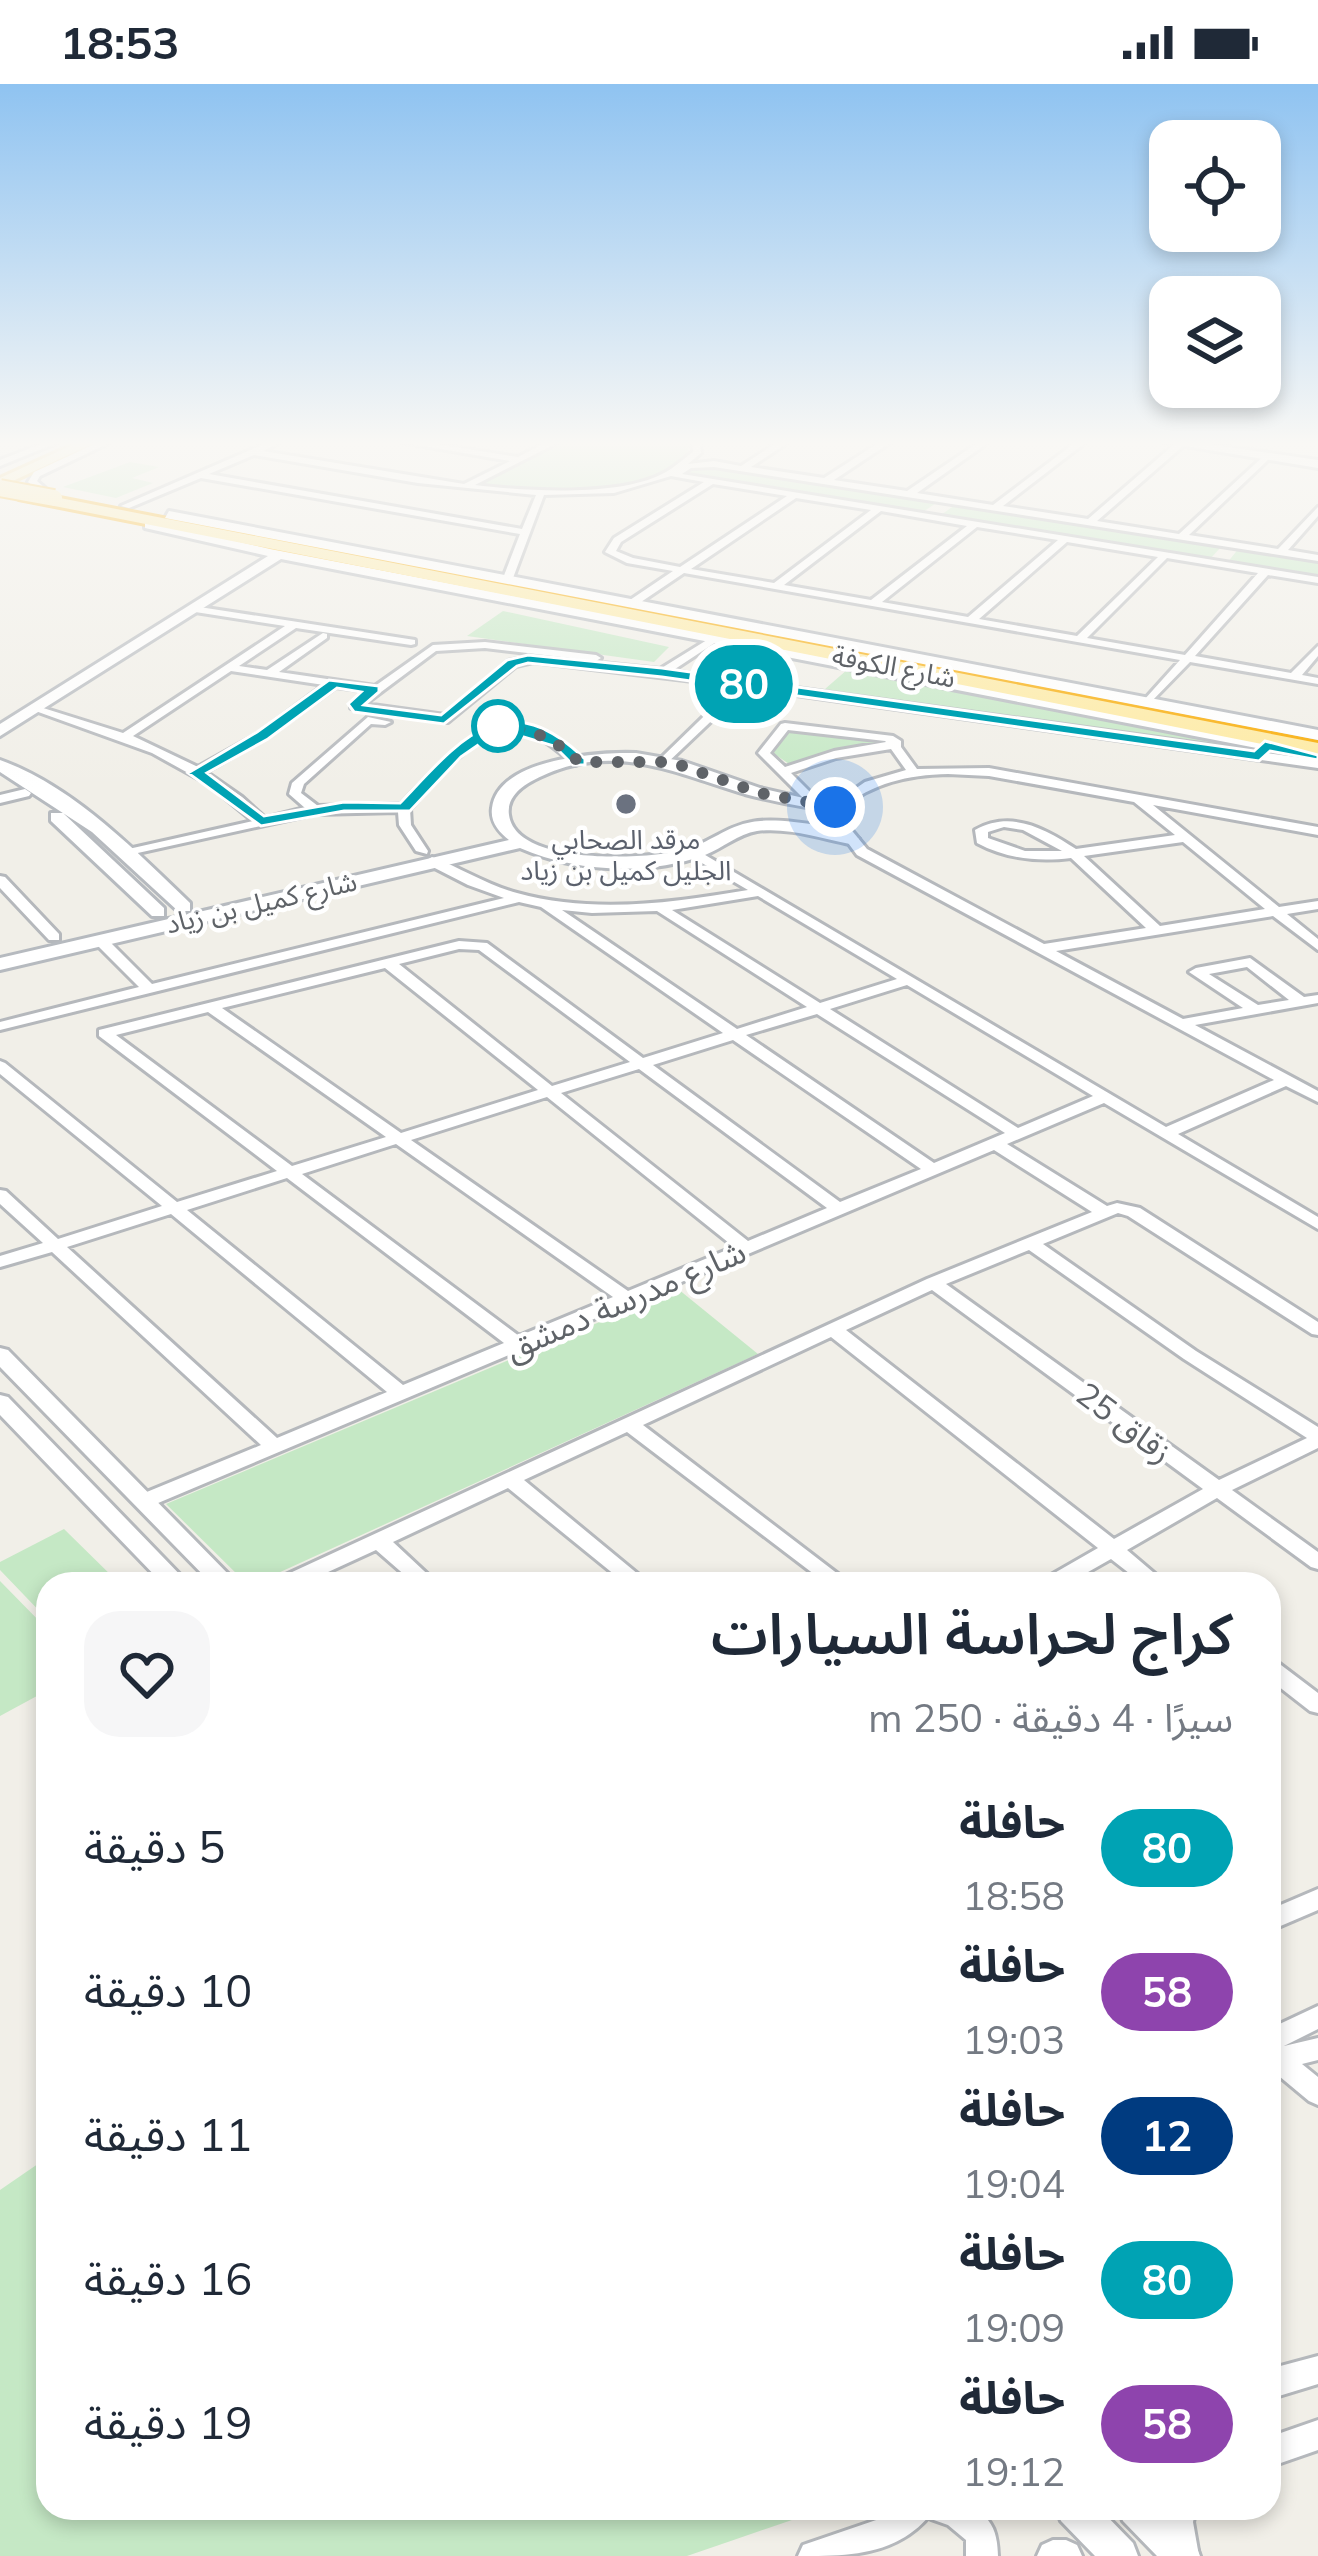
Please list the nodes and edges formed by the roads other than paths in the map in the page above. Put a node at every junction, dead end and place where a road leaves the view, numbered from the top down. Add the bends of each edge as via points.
1 (270, 557) edge
2 (270, 557) edge
3 (294, 557) edge
4 (334, 557) edge
5 (370, 557) edge
6 (394, 557) edge
7 (407, 557) edge
8 (515, 557) edge
9 (623, 557) edge
10 (703, 557) edge
11 (814, 557) edge
12 (933, 557) edge
13 (1044, 557) edge
14 (1163, 557) edge
15 (1172, 557) edge
16 (1221, 557) edge
17 (374, 558) junction
18 (1214, 564) junction
19 (685, 570) junction
20 (1265, 572) junction
21 (508, 578) junction
22 (1318, 580) edge
23 (776, 586) junction
24 (568, 596) junction
25 (603, 596) junction
26 (543, 602) junction
27 (634, 602) junction
28 (874, 603) junction
29 (193, 609) junction
30 (970, 620) junction
31 (295, 624) junction
32 (323, 636) dead end
33 (715, 638) junction
34 (1080, 640) junction
35 (411, 641) dead end
36 (1318, 649) edge
37 (596, 658) dead end
38 (1186, 658) junction
39 (230, 668) junction
40 (662, 673) junction
41 (269, 674) junction
42 (1294, 677) junction
43 (1318, 681) edge
44 (1014, 682) junction
45 (334, 683) junction
46 (744, 684) junction
47 (374, 689) junction
48 (976, 689) junction
49 (1148, 702) junction
50 (36, 709) junction
51 (7, 723) edge
52 (1282, 728) joint
53 (479, 734) junction
54 (124, 737) junction
55 (897, 744) junction
56 (1316, 747) edge
57 (1262, 751) junction
58 (664, 761) junction
59 (579, 762) junction
60 (0, 765) edge
61 (783, 772) junction
62 (913, 772) junction
63 (196, 773) junction
64 (0, 780) edge
65 (25, 793) junction
66 (1137, 798) junction
67 (0, 799) edge
68 (825, 805) junction
69 (404, 808) junction
70 (315, 810) junction
71 (261, 821) junction
72 (1318, 831) edge
73 (516, 836) junction
74 (1184, 838) junction
75 (850, 839) junction
76 (104, 840) junction
77 (695, 853) junction
78 (1071, 854) junction
79 (427, 856) junction
80 (0, 880) edge
81 (760, 892) junction
82 (263, 895) junction
83 (515, 899) junction
84 (1318, 905) edge
85 (547, 906) junction
86 (184, 907) junction
87 (663, 910) junction
88 (158, 912) junction
89 (1274, 912) junction
90 (427, 921) junction
91 (1156, 930) junction
92 (54, 938) junction
93 (101, 941) junction
94 (458, 945) junction
95 (1318, 946) edge
96 (1046, 948) junction
97 (0, 950) edge
98 (387, 962) junction
99 (0, 964) edge
100 (910, 980) junction
101 (149, 989) junction
102 (1309, 1000) edge
103 (210, 1006) junction
104 (818, 1009) junction
105 (1256, 1010) junction
106 (1183, 1023) junction
107 (0, 1026) edge
108 (732, 1035) junction
109 (640, 1064) junction
110 (0, 1066) edge
111 (1286, 1080) junction
112 (550, 1092) junction
113 (1314, 1093) edge
114 (1105, 1097) junction
115 (1166, 1133) junction
116 (1017, 1134) junction
117 (398, 1139) junction
118 (994, 1143) junction
119 (932, 1169) junction
120 (289, 1172) junction
121 (0, 1195) edge
122 (175, 1208) junction
123 (839, 1209) junction
124 (1104, 1212) junction
125 (1318, 1224) edge
126 (1030, 1244) junction
127 (53, 1246) junction
128 (746, 1248) junction
129 (0, 1262) edge
130 (933, 1283) junction
131 (626, 1298) junction
132 (835, 1330) junction
133 (1318, 1330) edge
134 (518, 1344) junction
135 (0, 1355) edge
136 (401, 1393) junction
137 (0, 1402) edge
138 (627, 1423) junction
139 (1318, 1438) edge
140 (274, 1446) junction
141 (512, 1480) junction
142 (1216, 1490) junction
143 (144, 1501) junction
144 (379, 1541) junction
145 (1110, 1548) junction
146 (1318, 1562) edge
147 (165, 1572) edge
148 (214, 1572) edge
149 (311, 1572) edge
150 (414, 1572) edge
151 (625, 1572) edge
152 (825, 1572) edge
153 (1071, 1572) edge
154 (1141, 1572) edge
155 (1281, 1677) edge
156 (1318, 1706) edge
157 (1318, 1899) edge
158 (1281, 1911) edge
159 (1318, 2017) edge
160 (1281, 2047) edge
161 (1318, 2050) edge
162 (1281, 2053) edge
163 (1281, 2062) edge
164 (1318, 2093) edge
165 (1318, 2370) edge
166 (1281, 2381) edge
167 (1318, 2435) edge
168 (1281, 2448) edge
169 (903, 2520) edge
170 (966, 2520) edge
171 (1086, 2520) edge
172 (1148, 2520) edge
173 (1178, 2520) edge
174 (814, 2556) edge
175 (982, 2556) edge
176 (1053, 2556) edge
177 (1066, 2556) edge
178 (1120, 2556) edge
179 (1182, 2556) edge

1 - 29 main road
2 - 51 main road
3 - 26 main road
4 - 26 highway, شارع الكوفة
5 - 17 highway, شارع الكوفة
6 - 17 highway
7 - 21 main road
8 - 21 street
9 - 19 street
10 - 19 street
11 - 23 street
12 - 28 street
13 - 30 street
14 - 34 street
15 - 18 street
16 - 18 street
17 - 24 highway, شارع الكوفة
18 - 20 street
19 - 23 street
19 - 27 street
20 - 22 street
20 - 38 street
21 - 25 main road
23 - 28 street
24 - 25 highway
24 - 44 highway, شارع الكوفة
25 - 27 main road
26 - 33 main road
26 - 44 highway, شارع الكوفة
27 - 44 main road
28 - 30 street
29 - 31 street
29 - 50 main road
30 - 34 street
31 - 35 street
31 - 39 street
32 - 41 street
33 - 40 street
33 - 48 main road
34 - 38 street
36 - 42 street
37 - 47 street via 485,645 433,648
38 - 42 street
38 - 49 street
39 - 41 street
39 - 54 street
40 - 46 street
40 - 47 street via 518,660 439,720 356,707
41 - 45 street
42 - 43 street
44 - 48 highway
44 - 49 main road
44 - 56 highway, شارع الكوفة
45 - 47 street
45 - 63 street
46 - 57 street
46 - 58 street
48 - 57 main road
49 - 52 main road
50 - 51 main road
50 - 54 street
52 - 56 highway
53 - 59 street via 521,728 560,743
53 - 69 street
53 - 70 street via 368,720 298,783 295,794
54 - 63 street
55 - 61 street
55 - 61 street via 880,735 785,726 764,753
55 - 62 street
56 - 57 main road
58 - 59 main road
58 - 68 main road
59 - 73 main road via 510,790 500,817
60 - 76 main road via 40,786
61 - 68 street
62 - 66 street via 989,772
62 - 68 street
63 - 71 street
64 - 65 main road
65 - 67 street
65 - 76 main road
66 - 72 street
66 - 74 street
68 - 75 street
69 - 70 street
69 - 79 street via 405,825
70 - 71 street
71 - 76 street
73 - 77 main road via 558,855 603,862
73 - 79 main road, شارع كميل بن زياد
74 - 78 street
74 - 89 street
75 - 77 main road via 764,825
75 - 96 street
76 - 86 main road
76 - 88 main road
77 - 81 street
78 - 78 street via 1027,825 980,831 1003,850
78 - 91 street
79 - 82 main road, شارع كميل بن زياد
79 - 83 street
80 - 92 street
81 - 87 street
81 - 100 street
82 - 86 main road, شارع كميل بن زياد
82 - 93 main road, شارع كميل بن زياد
83 - 85 street
83 - 90 street
84 - 89 street
85 - 87 street
85 - 108 street
86 - 88 main road, شارع كميل بن زياد
87 - 104 street
88 - 92 main road, شارع كميل بن زياد
89 - 91 street
89 - 95 street
90 - 94 street
90 - 101 street
91 - 96 street
92 - 97 main road, شارع كميل بن زياد
93 - 99 main road, شارع كميل بن زياد
93 - 101 street
94 - 98 street
94 - 109 street via 482,946
96 - 106 street
98 - 103 street
98 - 112 street
100 - 104 street
100 - 114 street
101 - 107 street
102 - 105 street
102 - 105 street via 1250,962 1196,972
103 - 117 street
103 - 120 street via 104,1033
104 - 108 street
104 - 116 street
105 - 106 street
106 - 111 street
108 - 109 street
108 - 119 street
109 - 112 street
109 - 123 street
110 - 122 street
111 - 113 street
111 - 115 street
112 - 117 street
112 - 128 street
114 - 115 street
114 - 116 street, شارع مدرسة دمشق
115 - 125 street
116 - 118 street, شارع مدرسة دمشق
117 - 120 street
117 - 131 street
118 - 119 street, شارع مدرسة دمشق
118 - 124 street
119 - 123 street, شارع مدرسة دمشق
120 - 122 street
120 - 134 street
121 - 127 street
122 - 127 street
122 - 136 street
123 - 128 street, شارع مدرسة دمشق
124 - 126 street
124 - 133 street via 1134,1212
126 - 130 street
126 - 139 street
127 - 129 street
127 - 140 street
128 - 131 street, شارع مدرسة دمشق
130 - 132 street
130 - 142 street, زقاق 25
131 - 134 street, شارع مدرسة دمشق
132 - 138 street
132 - 145 street
134 - 136 street, شارع مدرسة دمشق
135 - 143 street
136 - 140 street, شارع مدرسة دمشق
137 - 147 street
138 - 141 street
138 - 152 street
139 - 142 street
140 - 143 street, شارع مدرسة دمشق
141 - 144 street
141 - 151 street
142 - 145 street
142 - 146 street, زقاق 25
143 - 148 street
144 - 149 street
144 - 150 street
145 - 153 street
145 - 154 street
155 - 156 street
157 - 158 street
159 - 160 street
161 - 162 street
163 - 164 street
165 - 166 street
167 - 168 street
169 - 174 street
170 - 175 street via 981,2533
171 - 178 street
172 - 179 street
173 - 179 street
176 - 177 street

